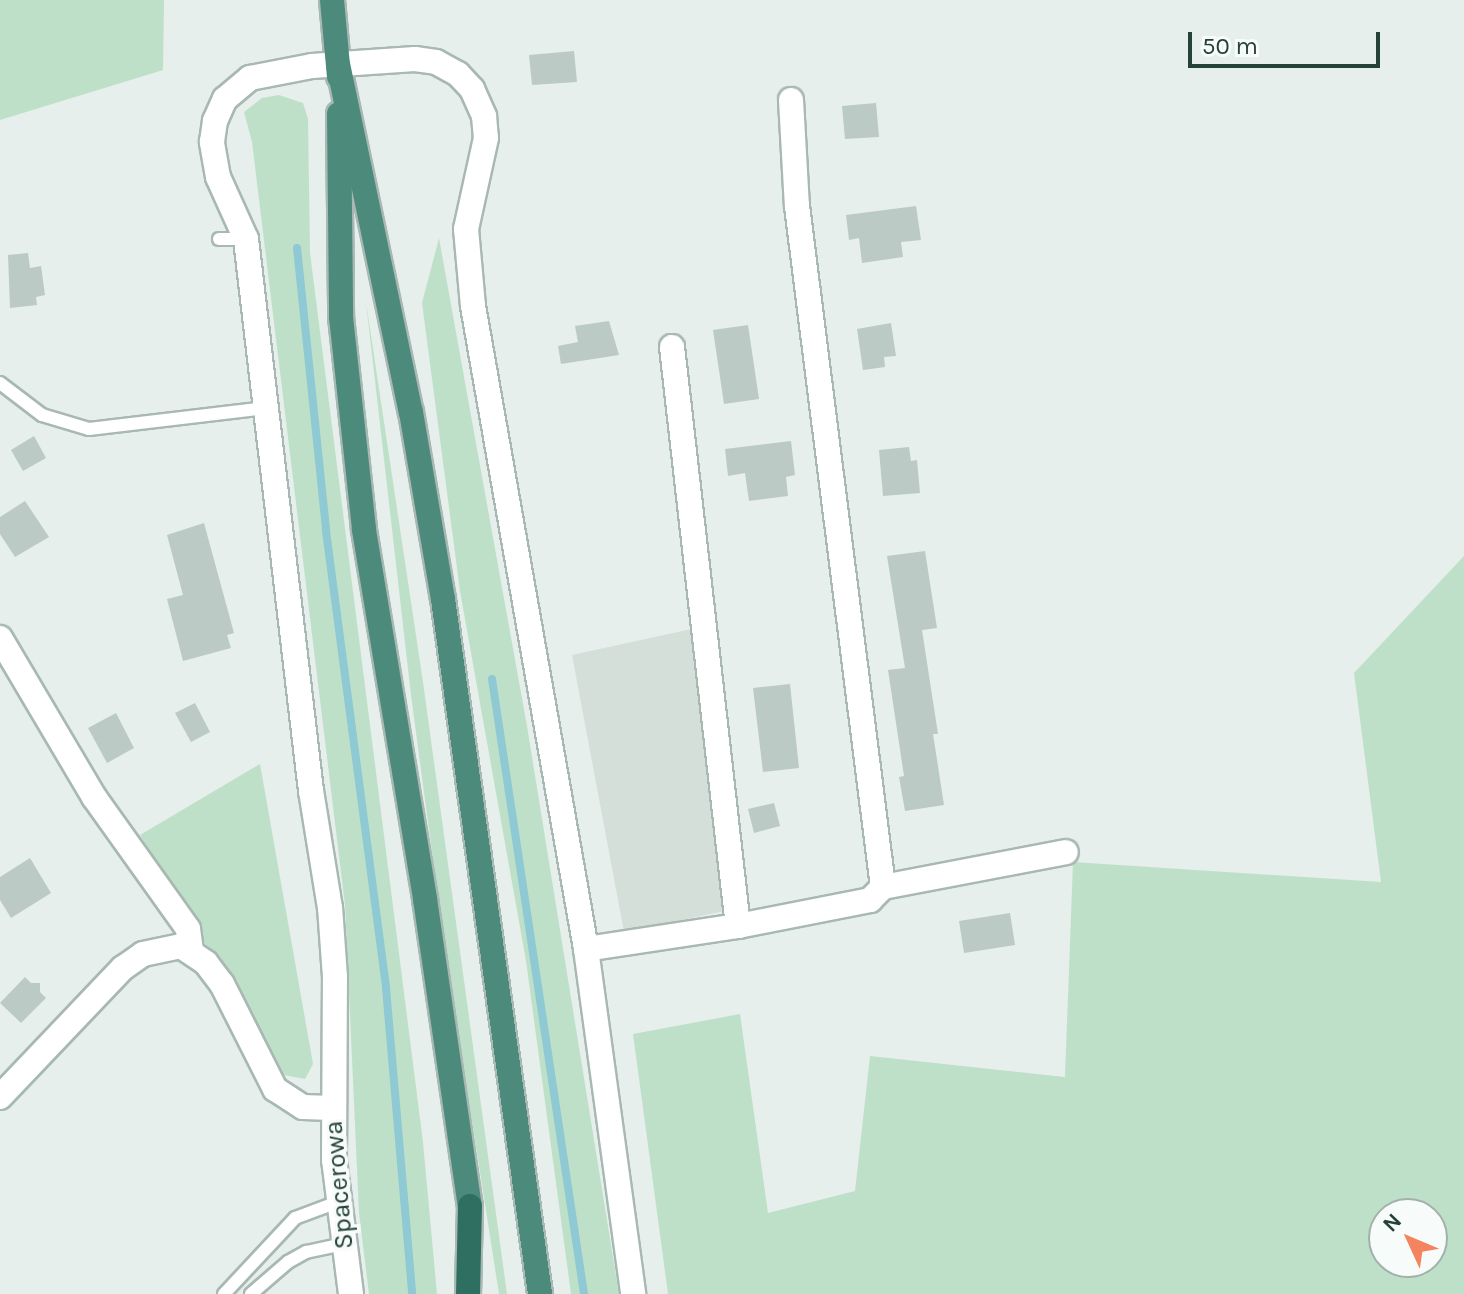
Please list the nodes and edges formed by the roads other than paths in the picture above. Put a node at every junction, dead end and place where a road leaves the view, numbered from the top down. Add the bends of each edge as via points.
1 (332, 0) edge
2 (338, 64) junction
3 (791, 100) dead end
4 (219, 239) dead end
5 (246, 239) junction
6 (672, 347) dead end
7 (0, 383) edge
8 (266, 408) junction
9 (0, 638) edge
10 (1066, 852) dead end
11 (883, 887) junction
12 (738, 926) junction
13 (586, 949) junction
14 (191, 951) junction
15 (0, 1097) edge
16 (332, 1108) junction
17 (338, 1202) junction
18 (344, 1244) junction
19 (224, 1294) edge
20 (251, 1294) edge
21 (351, 1294) edge
22 (468, 1294) edge
23 (540, 1294) edge
24 (633, 1294) edge

1 - 2 highway
2 - 5 street via 250,78 231,91 219,110 213,161
2 - 13 street via 436,62 466,81 484,116 486,138 466,229 468,263
2 - 22 highway via 341,317 364,530 470,1206
2 - 23 highway via 411,412 443,599
3 - 11 street via 797,206
4 - 5 lane
5 - 8 street
6 - 12 street
7 - 8 lane via 42,415 89,429
8 - 16 street via 332,932
9 - 14 street, Spacerowa via 94,797 188,929
10 - 11 street
11 - 12 street via 870,900
12 - 13 street
13 - 24 street
14 - 15 street via 168,946 123,968
14 - 16 street, Spacerowa via 222,984 275,1089 303,1107
16 - 17 street, Spacerowa
17 - 18 street, Spacerowa
17 - 19 lane via 295,1218
18 - 20 lane via 306,1252 267,1276
18 - 21 street, Spacerowa

